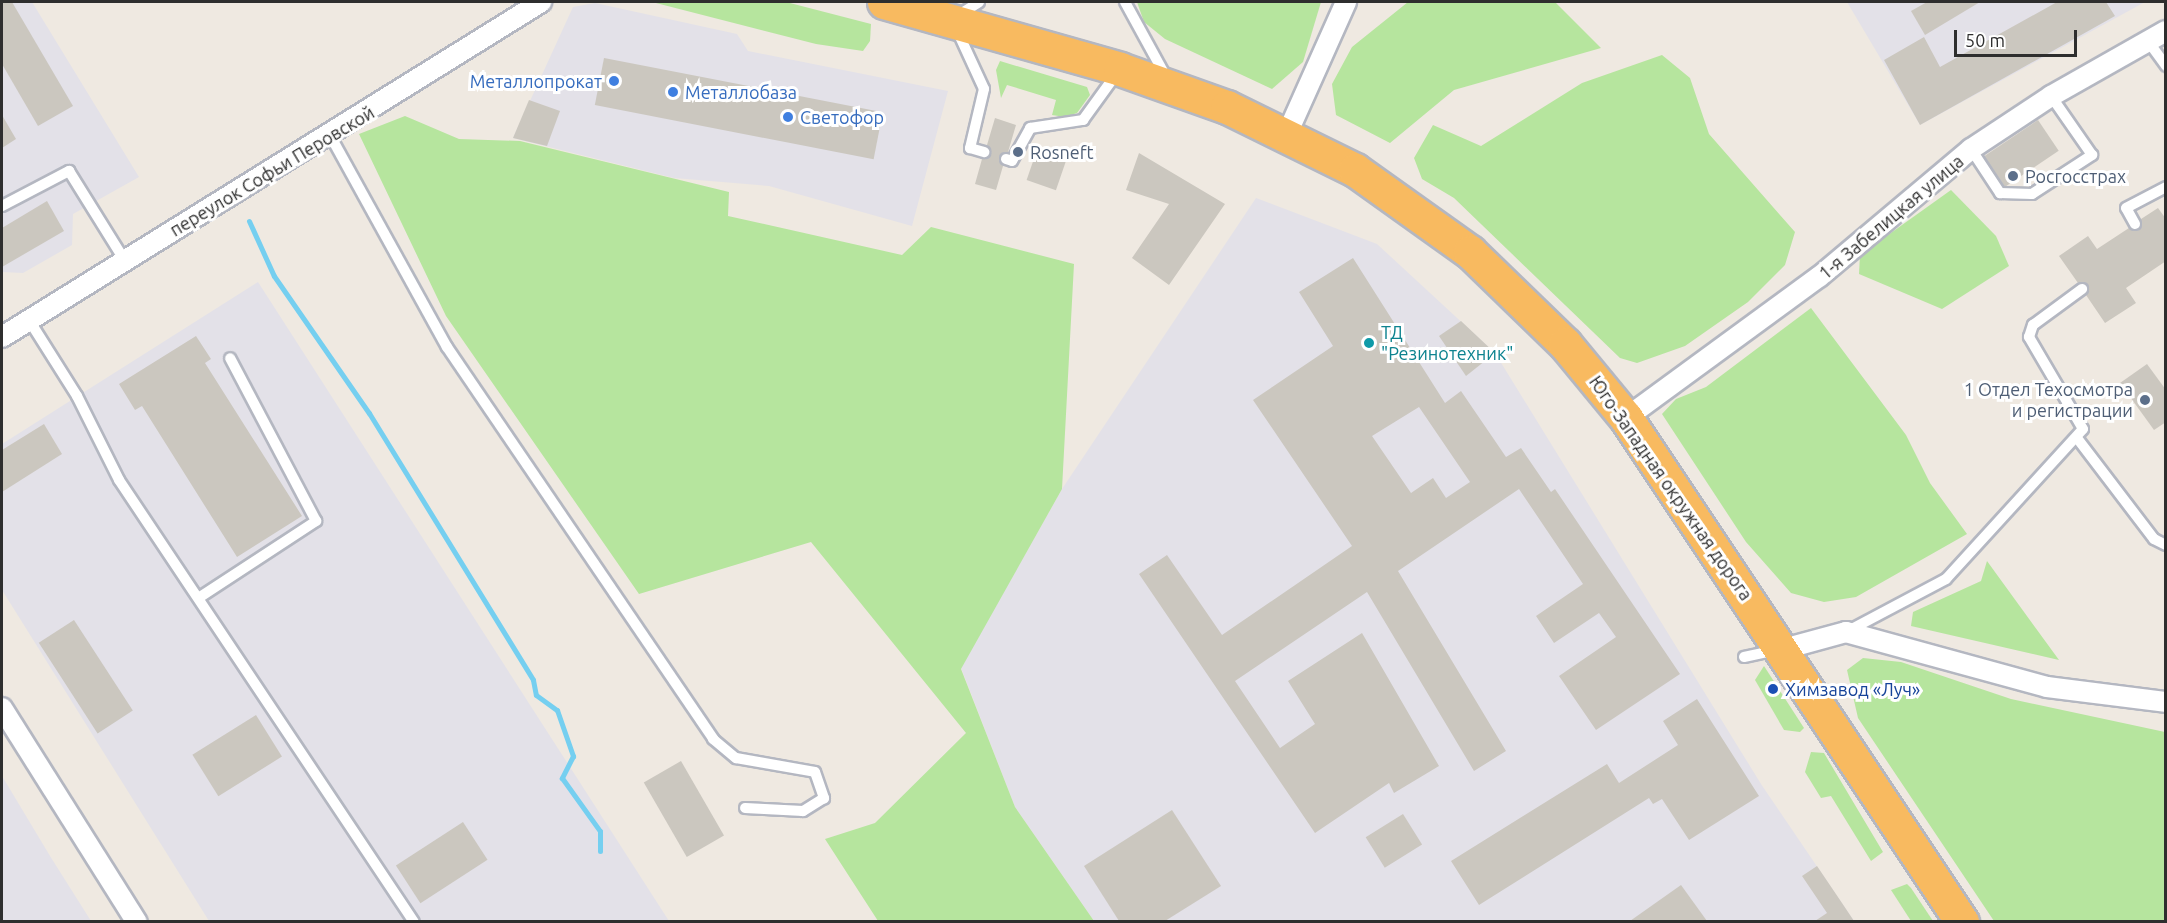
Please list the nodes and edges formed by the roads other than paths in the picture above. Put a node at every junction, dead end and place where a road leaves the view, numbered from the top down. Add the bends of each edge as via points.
1 (541, 2) edge
2 (884, 2) edge
3 (979, 2) edge
4 (1125, 2) edge
5 (1346, 2) edge
6 (952, 20) junction
7 (2166, 31) edge
8 (2148, 41) junction
9 (2166, 66) edge
10 (1120, 69) junction
11 (1171, 86) junction
12 (2051, 96) junction
13 (1287, 134) junction
14 (331, 137) junction
15 (1971, 149) junction
16 (984, 153) dead end
17 (1006, 159) dead end
18 (2166, 187) edge
19 (2, 206) edge
20 (2135, 224) dead end
21 (125, 261) junction
22 (2082, 289) dead end
23 (29, 320) junction
24 (2, 338) edge
25 (230, 358) dead end
26 (1626, 418) junction
27 (2077, 438) junction
28 (2166, 545) edge
29 (200, 597) junction
30 (1846, 632) junction
31 (1780, 650) junction
32 (1744, 657) dead end
33 (2166, 702) edge
34 (2, 708) edge
35 (745, 808) dead end
36 (137, 921) edge
37 (414, 921) edge
38 (1962, 921) edge

1 - 14 street, переулок Софьи Перовской
2 - 6 highway, Юго-Западная окружная дорога
3 - 6 lane
4 - 11 lane
5 - 13 street
6 - 10 highway, Юго-Западная окружная дорога
6 - 16 lane via 984,88 970,148
7 - 8 street, 1-я Забелицкая улица
8 - 9 lane
8 - 12 street, 1-я Забелицкая улица
10 - 11 highway, Юго-Западная окружная дорога
10 - 17 lane via 1083,120 1030,128 1012,161
11 - 13 highway, Юго-Западная окружная дорога
12 - 15 street, 1-я Забелицкая улица
12 - 15 lane via 2092,155 2032,194 2000,193
13 - 26 highway, Юго-Западная окружная дорога via 1355,170 1470,252 1565,344
14 - 21 street, переулок Софьи Перовской
14 - 35 lane via 447,347 713,740 736,759 815,772 824,798 803,811
15 - 26 street, 1-я Забелицкая улица via 1819,278
18 - 20 lane via 2126,208
19 - 21 lane via 69,171
21 - 23 street, переулок Софьи Перовской
22 - 27 lane via 2033,326 2029,337 2080,417 2083,429
23 - 24 street, переулок Софьи Перовской
23 - 29 lane via 77,396 119,480
25 - 29 lane via 316,520
26 - 31 highway, Юго-Западная окружная дорога
27 - 28 lane via 2154,539
27 - 30 lane via 1946,579
29 - 37 lane
30 - 31 street
30 - 33 street via 2047,687
31 - 32 lane
31 - 38 highway, Юго-Западная окружная дорога
34 - 36 street

